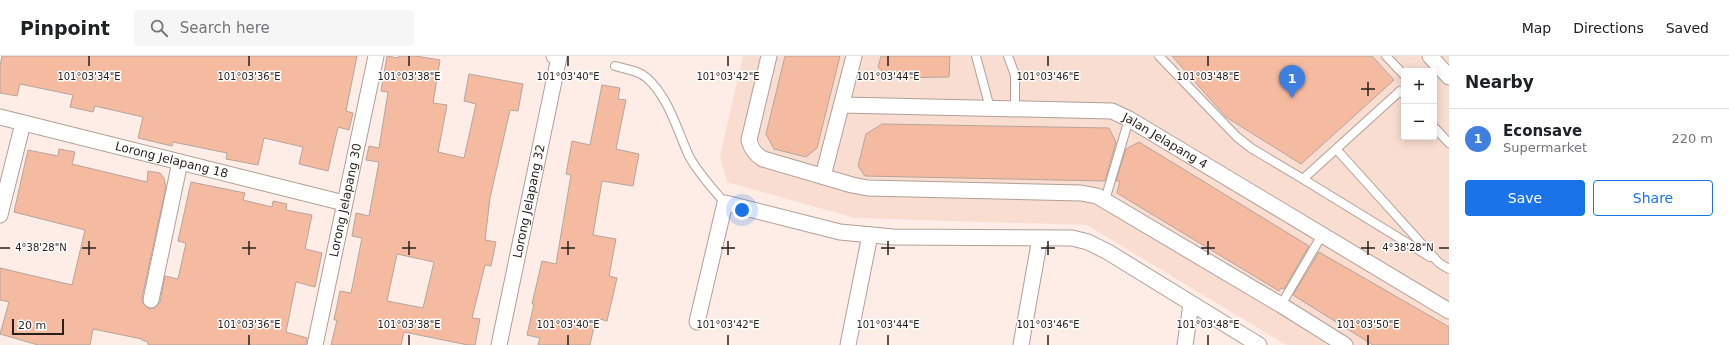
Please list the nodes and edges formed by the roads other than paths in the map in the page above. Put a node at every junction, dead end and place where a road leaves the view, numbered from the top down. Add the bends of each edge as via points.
1 (376, 56) edge
2 (556, 56) edge
3 (769, 56) edge
4 (854, 56) edge
5 (976, 56) edge
6 (1008, 56) edge
7 (1159, 56) edge
8 (1386, 56) edge
9 (1430, 56) edge
10 (615, 66) dead end
11 (1401, 72) edge
12 (1449, 77) edge
13 (1401, 93) edge
14 (842, 105) junction
15 (990, 108) junction
16 (1015, 108) junction
17 (0, 117) edge
18 (1129, 119) junction
19 (23, 123) junction
20 (1437, 130) edge
21 (1449, 143) edge
22 (1337, 150) junction
23 (180, 162) junction
24 (823, 176) junction
25 (1303, 179) junction
26 (1105, 200) junction
27 (344, 203) junction
28 (725, 203) junction
29 (0, 215) edge
30 (870, 234) junction
31 (1322, 235) junction
32 (1040, 238) junction
33 (1439, 263) junction
34 (1449, 269) edge
35 (151, 300) dead end
36 (1191, 304) junction
37 (1281, 305) junction
38 (1449, 311) edge
39 (697, 322) dead end
40 (315, 345) edge
41 (499, 345) edge
42 (848, 345) edge
43 (1021, 345) edge
44 (1185, 345) edge
45 (1259, 345) edge
46 (1345, 345) edge

1 - 27 street, Lorong Jelapang 30
2 - 41 street, Lorong Jelapang 32
3 - 24 street via 750,132 750,147 763,159
4 - 14 street
5 - 15 lane
6 - 16 lane via 1015,75
7 - 25 lane via 1237,137
8 - 11 lane
9 - 12 street
10 - 28 lane via 646,77 657,90 670,111 690,157
13 - 22 lane
14 - 15 street, Jalan Jelapang 4
14 - 24 street
15 - 16 street, Jalan Jelapang 4
16 - 18 street, Jalan Jelapang 4 via 1103,110
17 - 19 street, Lorong Jelapang 18
18 - 26 lane
18 - 31 street, Jalan Jelapang 4
19 - 23 street, Lorong Jelapang 18
19 - 29 street
20 - 21 lane
22 - 25 lane
22 - 33 lane
23 - 27 street, Lorong Jelapang 18
23 - 35 street
24 - 26 street via 868,188 1085,193
25 - 33 lane
26 - 37 street
27 - 40 street, Lorong Jelapang 30
28 - 30 street via 840,232
28 - 39 street
30 - 32 street via 893,237
30 - 42 street
31 - 37 lane
31 - 38 street, Jalan Jelapang 4
32 - 36 street via 1072,238 1088,242
32 - 43 street
33 - 34 lane
36 - 44 street
36 - 45 street
37 - 46 street

